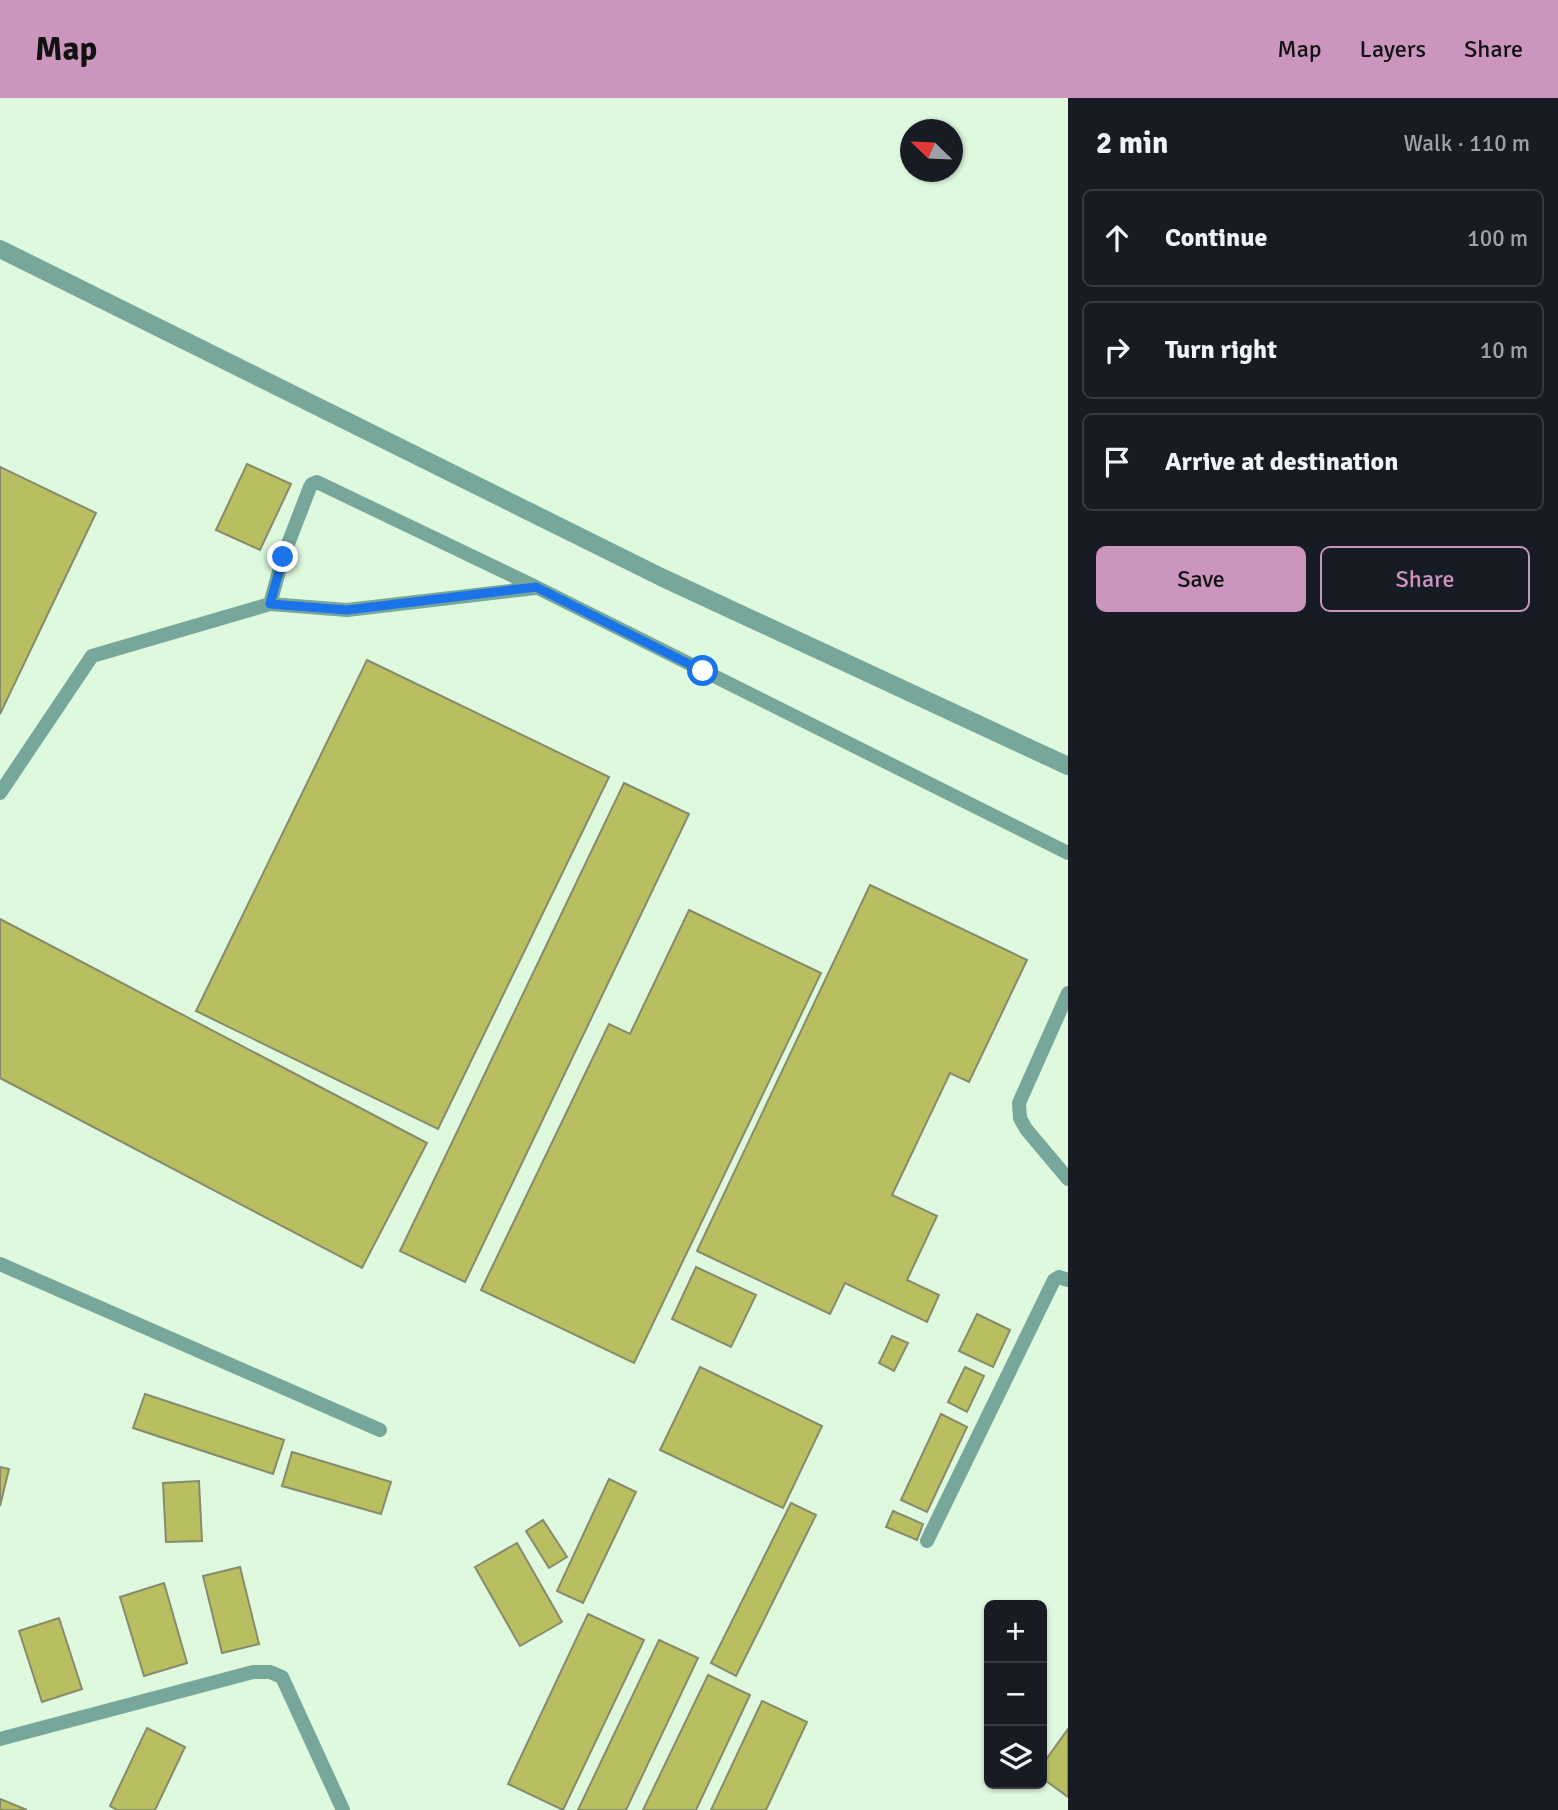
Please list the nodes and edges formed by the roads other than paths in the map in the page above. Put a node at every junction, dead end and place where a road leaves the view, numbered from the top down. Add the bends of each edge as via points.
1 (0, 248) edge
2 (536, 587) junction
3 (270, 604) junction
4 (1068, 766) edge
5 (0, 793) edge
6 (1068, 853) edge
7 (1068, 993) edge
8 (1068, 1179) edge
9 (0, 1264) edge
10 (1068, 1280) edge
11 (380, 1430) dead end
12 (927, 1541) dead end
13 (0, 1740) edge
14 (343, 1810) edge

1 - 4 street via 661,577
2 - 3 lane via 347,610
2 - 3 lane via 317,482 310,487 283,557
2 - 6 lane
3 - 5 lane via 92,656
7 - 8 lane via 1018,1103 1026,1129
9 - 11 lane
10 - 12 lane via 1054,1280
13 - 14 lane via 253,1672 270,1672 282,1677

